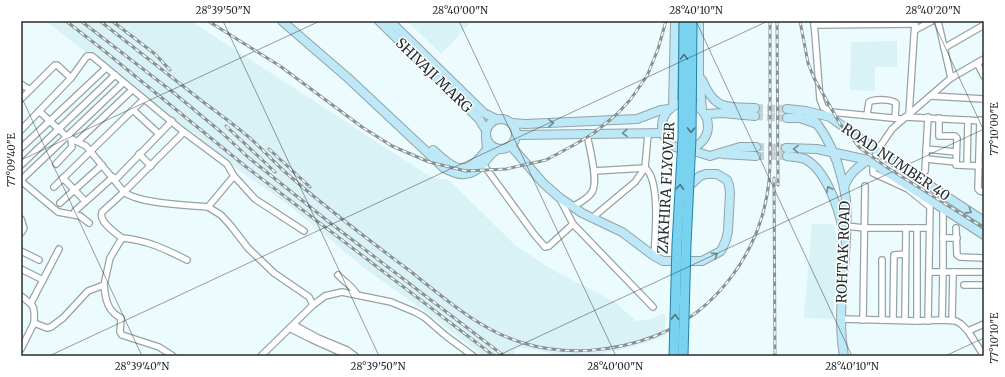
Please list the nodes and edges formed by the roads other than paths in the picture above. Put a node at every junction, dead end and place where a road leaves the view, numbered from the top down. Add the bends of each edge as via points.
1 (282, 21) edge
2 (290, 21) edge
3 (379, 21) edge
4 (390, 21) edge
5 (675, 21) edge
6 (684, 21) edge
7 (692, 21) edge
8 (699, 21) edge
9 (932, 21) edge
10 (938, 21) edge
11 (814, 23) edge
12 (839, 23) edge
13 (848, 23) edge
14 (866, 23) edge
15 (915, 25) edge
16 (984, 25) edge
17 (944, 48) junction
18 (984, 59) edge
19 (977, 63) junction
20 (106, 68) junction
21 (699, 73) junction
22 (115, 75) junction
23 (984, 76) edge
24 (71, 78) junction
25 (951, 78) junction
26 (123, 83) junction
27 (21, 84) edge
28 (30, 90) junction
29 (132, 90) junction
30 (931, 96) junction
31 (21, 99) edge
32 (144, 99) junction
33 (984, 99) edge
34 (672, 108) junction
35 (133, 110) junction
36 (726, 110) junction
37 (39, 111) junction
38 (806, 111) junction
39 (755, 112) tunnel mouth
40 (704, 113) junction
41 (867, 115) junction
42 (906, 117) junction
43 (928, 117) junction
44 (895, 118) junction
45 (939, 118) junction
46 (496, 119) junction
47 (968, 120) junction
48 (982, 120) edge
49 (50, 121) junction
50 (172, 121) junction
51 (512, 123) junction
52 (820, 125) junction
53 (21, 130) edge
54 (59, 130) junction
55 (184, 132) junction
56 (664, 133) junction
57 (159, 134) junction
58 (486, 134) junction
59 (587, 134) junction
60 (648, 134) junction
61 (517, 135) junction
62 (68, 138) junction
63 (78, 141) junction
64 (511, 146) junction
65 (756, 147) tunnel mouth
66 (21, 148) edge
67 (498, 149) junction
68 (687, 149) junction
69 (926, 149) junction
70 (91, 151) junction
71 (877, 151) junction
72 (834, 152) junction
73 (956, 152) junction
74 (139, 154) junction
75 (720, 154) junction
76 (756, 156) tunnel mouth
77 (926, 159) junction
78 (870, 162) junction
79 (956, 162) junction
80 (56, 164) dead end
81 (483, 164) junction
82 (21, 165) edge
83 (102, 165) junction
84 (967, 165) junction
85 (151, 166) junction
86 (979, 166) junction
87 (646, 168) junction
88 (594, 171) junction
89 (925, 171) dead end
90 (234, 176) junction
91 (64, 178) junction
92 (114, 178) junction
93 (21, 180) edge
94 (689, 186) junction
95 (864, 186) dead end
96 (54, 187) dead end
97 (844, 188) junction
98 (75, 190) junction
99 (124, 192) junction
100 (984, 192) edge
101 (560, 198) junction
102 (85, 201) junction
103 (60, 203) dead end
104 (208, 207) junction
105 (572, 207) junction
106 (943, 209) junction
107 (75, 211) dead end
108 (592, 218) junction
109 (21, 219) edge
110 (984, 221) edge
111 (89, 223) dead end
112 (573, 224) junction
113 (846, 226) junction
114 (864, 228) junction
115 (906, 228) junction
116 (917, 228) junction
117 (929, 228) junction
118 (956, 228) dead end
119 (304, 231) dead end
120 (21, 233) edge
121 (984, 235) edge
122 (122, 238) junction
123 (943, 238) junction
124 (956, 238) junction
125 (846, 240) junction
126 (59, 249) dead end
127 (21, 252) edge
128 (905, 254) junction
129 (654, 256) junction
130 (984, 258) edge
131 (39, 260) dead end
132 (187, 260) dead end
133 (882, 260) dead end
134 (21, 269) edge
135 (930, 272) junction
136 (943, 272) junction
137 (953, 272) junction
138 (984, 272) edge
139 (338, 275) dead end
140 (43, 280) junction
141 (984, 284) edge
142 (104, 285) junction
143 (964, 285) dead end
144 (357, 295) junction
145 (21, 296) edge
146 (31, 303) junction
147 (313, 305) junction
148 (653, 307) dead end
149 (841, 319) junction
150 (863, 320) junction
151 (882, 320) junction
152 (893, 320) junction
153 (905, 320) junction
154 (942, 320) junction
155 (952, 320) junction
156 (917, 321) junction
157 (928, 321) junction
158 (34, 323) junction
159 (984, 324) edge
160 (292, 327) junction
161 (968, 331) junction
162 (21, 349) edge
163 (173, 356) edge
164 (261, 356) edge
165 (349, 356) edge
166 (355, 356) edge
167 (473, 356) edge
168 (674, 356) edge
169 (683, 356) edge
170 (844, 356) edge
171 (984, 356) edge

1 - 81 main road via 348,78 444,168 461,175 471,174
2 - 58 main road via 352,74 448,163 460,169 478,162 487,149
3 - 58 main road, SHIVAJI MARG via 479,118
4 - 46 main road, SHIVAJI MARG via 484,113
5 - 34 main road
168 -> 6 main road, ZAKHIRA FLYOVER, bridge via 683,138
7 -> 94 main road, ZAKHIRA FLYOVER, bridge
8 - 21 main road
9 - 15 street
10 - 17 street
11 - 12 street
11 - 41 street via 819,95 823,107 831,112
12 - 13 street
13 - 14 street
14 - 15 street
15 - 42 street
16 - 17 street
17 - 25 street
18 - 19 street
19 - 23 street
19 - 25 street
20 - 22 street
20 - 24 street via 90,55
20 - 49 street
21 - 36 main road via 705,87
21 - 40 main road
22 - 26 street
22 - 54 street
24 - 28 street via 55,65
24 - 37 street
25 - 30 street
26 - 29 street
26 - 62 street
27 - 28 street
28 - 31 street
29 - 32 street
29 - 63 street
30 - 33 street
30 - 42 street
32 - 35 street
32 - 50 street
34 - 40 main road via 688,103
51 -> 34 main road via 637,119
34 - 56 main road via 663,120
35 - 57 street
35 - 70 street
36 - 39 main road
36 - 40 main road
37 - 49 street
37 - 53 street
38 - 52 main road, ROHTAK ROAD
38 - 52 main road, ROAD NUMBER 40 via 787,113
38 - 71 main road, ROAD NUMBER 40 via 830,117
40 - 68 main road via 708,123 705,137 701,143
41 - 44 street
41 - 44 street via 869,102 872,100 895,102
42 - 43 street
42 - 44 street
42 - 71 street via 892,129
43 - 45 street
43 - 69 street
45 - 47 street
45 - 73 street via 938,134 955,136
46 - 51 main road via 507,119
46 - 58 main road via 489,124
47 - 48 street
47 - 84 street
48 - 86 street
49 - 54 street
49 - 66 street
50 - 55 street
50 - 57 street
51 - 61 main road
52 - 72 main road, ROHTAK ROAD
54 - 62 street
54 - 82 street
55 - 85 street
55 - 90 street via 227,164
56 - 60 main road
56 - 68 main road via 670,143
57 - 74 street
58 - 67 main road via 491,145
60 -> 59 main road
59 - 61 main road
59 - 88 street
60 - 87 street
61 - 64 main road
62 - 63 street
62 - 80 street via 72,147
62 - 93 street
63 - 70 street
64 - 67 main road
64 - 101 main road via 543,183
65 - 75 main road via 740,147
67 - 81 main road via 491,153
68 - 75 main road via 710,156
69 - 73 street
69 - 77 street
70 - 83 street
70 - 91 street
71 - 78 street
71 -> 110 main road, ROAD NUMBER 40
72 - 78 main road, ROAD NUMBER 40
72 - 97 main road, ROHTAK ROAD
72 - 125 main road, ROAD NUMBER 40 via 817,149 786,152 814,165 822,175 838,209
73 - 79 street
74 - 85 street
74 - 92 street
75 - 76 main road
77 - 79 street
77 - 89 street
78 - 97 main road via 849,175
78 - 106 main road, ROAD NUMBER 40
78 - 117 street via 873,173 908,189 930,207
79 - 84 street via 956,165
81 - 112 street via 543,246 549,246
83 - 92 street
83 - 98 street
84 - 86 street
85 - 99 street
86 - 100 street via 978,189
87 - 88 street
87 - 108 street via 635,182
87 - 129 street via 650,173 656,206
88 - 105 street via 593,191 588,198
90 - 104 street
90 - 119 street via 255,199
91 - 96 street
91 - 98 street
92 - 99 street
92 - 102 street
93 - 111 street via 58,212 80,216
129 -> 94 main road via 663,261 702,261 721,251 728,231 729,185 721,175 706,174
94 - 169 main road, ZAKHIRA FLYOVER, bridge
95 - 114 street
97 - 113 main road, ROHTAK ROAD
98 - 102 street
98 - 103 street
99 - 104 street via 131,197 145,200
99 - 122 street via 101,214 102,219
101 - 105 main road
101 - 112 street
102 - 107 street
104 - 147 street via 221,215 253,253 274,273 309,297
105 - 108 main road
106 - 121 main road, ROAD NUMBER 40
106 - 123 street
108 - 129 main road via 629,236
109 - 120 street via 24,228
112 - 148 street
113 - 114 street
113 - 125 main road, ROHTAK ROAD
114 - 115 street
114 - 150 street
115 - 116 street
115 - 128 street
116 - 117 street
116 - 156 street
117 - 135 street
118 - 124 street
122 - 132 street via 150,243
122 - 142 street via 110,258
123 - 124 street
123 - 136 street
124 - 130 street via 959,257
125 - 149 main road, ROHTAK ROAD
126 - 140 street
127 - 131 street
128 - 152 street via 894,255
128 - 153 street
133 - 151 street
134 - 140 street
135 - 136 street
135 - 157 street
136 - 137 street
136 - 154 street
137 - 138 street
137 - 155 street
139 - 144 street via 356,290
140 - 146 street
141 - 143 street
142 - 158 street via 88,291 51,327
142 - 163 street via 108,305 112,312 121,318 122,335 159,347
144 - 147 street via 342,292 325,296
144 - 167 street via 391,302 423,316
145 - 146 street
146 - 158 street via 34,309
147 - 160 street
149 - 150 street
149 - 170 main road, ROHTAK ROAD
150 - 151 street
151 - 152 street
152 - 153 street
153 - 156 street
154 - 155 street
154 - 157 street
155 - 161 street
156 - 157 street
158 - 162 street
159 - 161 street
160 - 164 street
160 - 165 street via 311,339
160 - 166 street via 347,350
161 - 171 street

